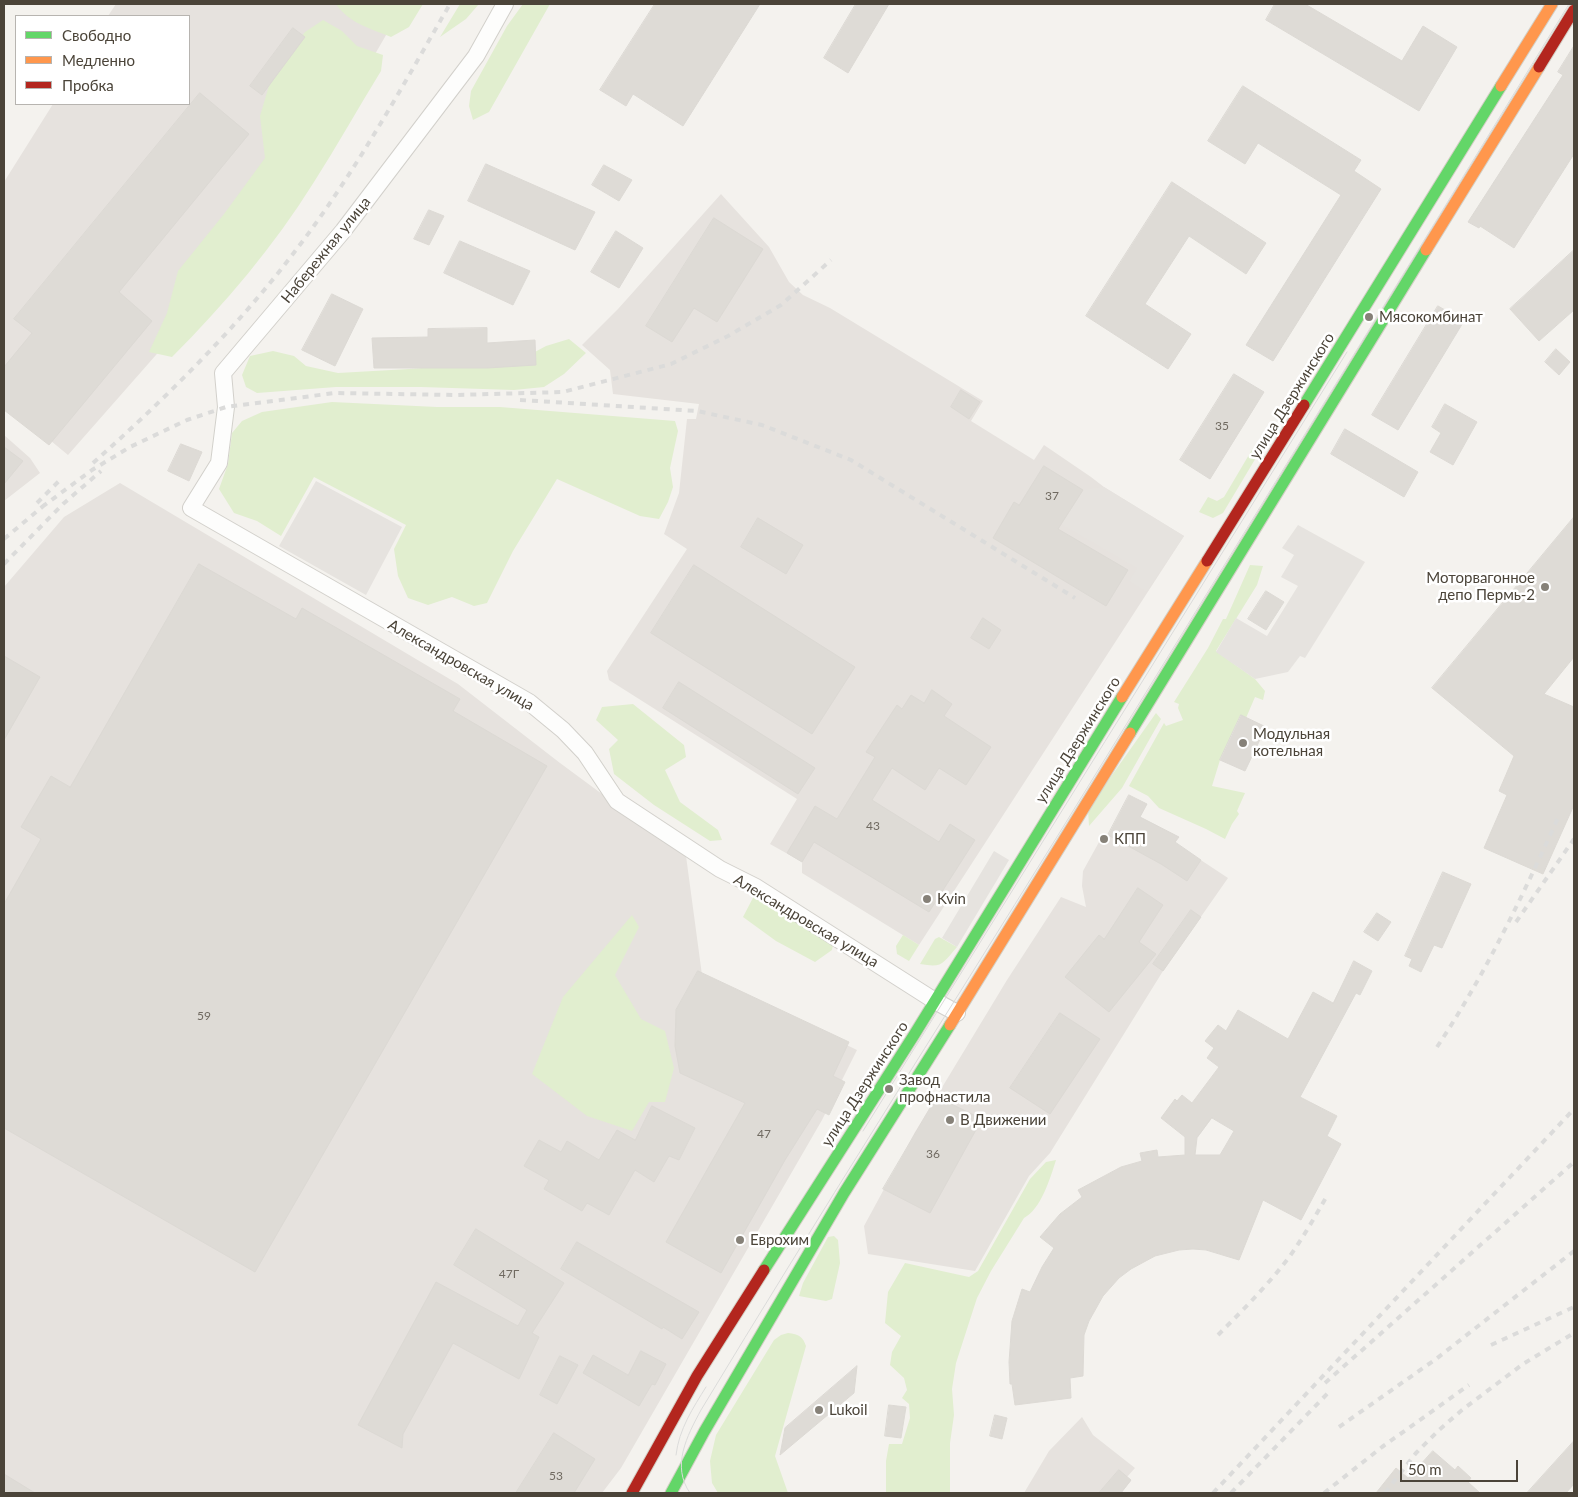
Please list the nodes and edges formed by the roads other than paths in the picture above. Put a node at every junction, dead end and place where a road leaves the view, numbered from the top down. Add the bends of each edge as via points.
1 (505, 4) edge
2 (1552, 4) edge
3 (1574, 10) edge
4 (191, 508) joint
5 (935, 1001) junction
6 (957, 1013) junction
7 (632, 1493) edge
8 (671, 1493) edge

1 - 4 street, Набережная улица via 476,56 344,231 222,373 226,407 219,463
2 - 5 main road, улица Дзержинского
3 - 6 main road
4 - 5 street, Александровская улица via 529,702 564,730 585,753 617,801 720,869 756,886
5 - 6 street, Александровская улица
5 - 7 main road, улица Дзержинского via 697,1376
6 - 8 main road via 844,1193

